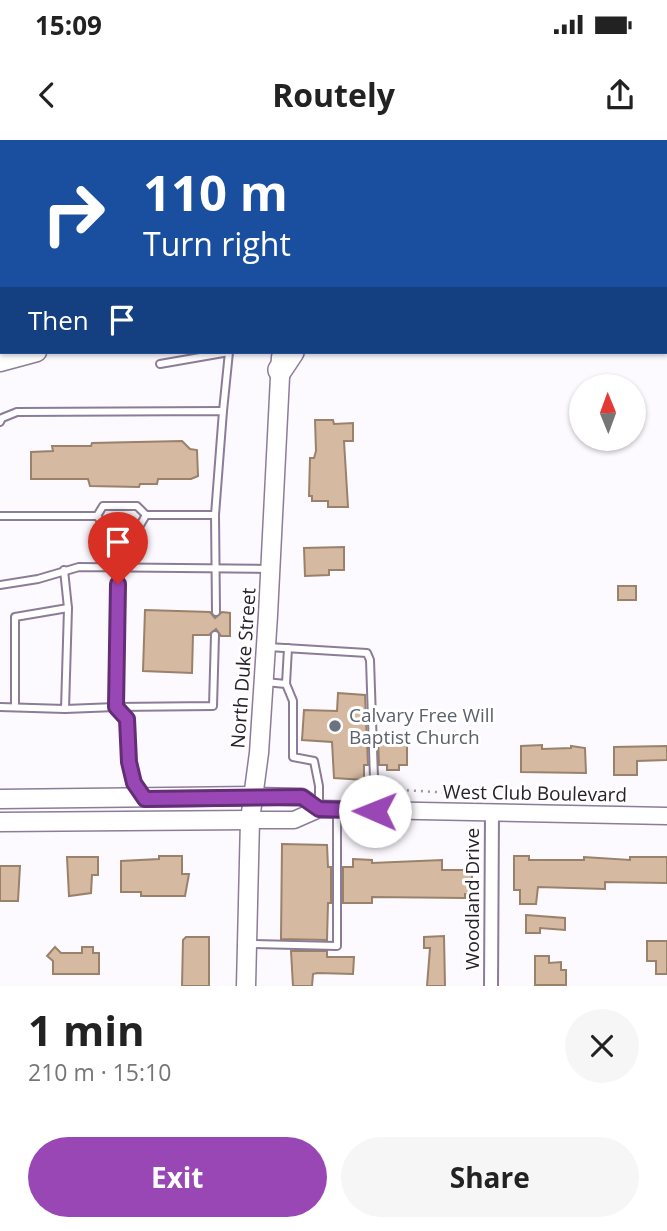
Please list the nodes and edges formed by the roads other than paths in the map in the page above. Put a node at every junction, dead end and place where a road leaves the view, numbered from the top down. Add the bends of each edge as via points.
1 (30, 354) edge
2 (218, 354) edge
3 (229, 354) edge
4 (285, 358) edge
5 (0, 362) edge
6 (160, 364) dead end
7 (223, 411) junction
8 (0, 422) edge
9 (146, 515) junction
10 (215, 515) junction
11 (0, 516) edge
12 (97, 516) junction
13 (118, 566) junction
14 (217, 567) junction
15 (270, 569) junction
16 (65, 570) junction
17 (0, 585) edge
18 (68, 608) junction
19 (216, 612) dead end
20 (215, 635) dead end
21 (266, 646) junction
22 (288, 648) junction
23 (263, 682) junction
24 (286, 684) junction
25 (0, 706) edge
26 (15, 707) junction
27 (116, 707) junction
28 (65, 709) junction
29 (253, 796) junction
30 (145, 799) junction
31 (0, 800) edge
32 (319, 809) junction
33 (337, 810) junction
34 (375, 811) junction
35 (492, 813) junction
36 (667, 816) edge
37 (250, 820) junction
38 (0, 822) edge
39 (247, 943) junction
40 (246, 986) edge
41 (491, 986) edge

1 - 5 main road
2 - 6 lane
3 - 7 lane
4 - 15 main road, North Duke Street
7 - 8 lane via 17,412
7 - 10 lane
9 - 10 lane
9 - 12 lane via 137,506 116,505 103,506
9 - 12 lane via 139,527 106,527
10 - 14 lane
11 - 12 lane
13 - 14 lane
13 - 16 lane
13 - 27 lane
14 - 15 lane
14 - 19 lane
15 - 21 main road, North Duke Street
16 - 17 lane
16 - 18 lane
18 - 26 lane via 15,617
18 - 28 lane
20 - 27 lane via 213,706
21 - 22 lane
21 - 23 main road, North Duke Street
22 - 24 lane
22 - 34 lane via 367,653
23 - 24 lane
23 - 29 main road, North Duke Street
24 - 32 lane via 293,701 293,757 314,761
25 - 26 lane
26 - 28 lane
27 - 28 lane
27 - 30 lane via 127,719 129,762 134,783
29 - 30 main road, West Club Boulevard
29 - 32 street, West Club Boulevard via 302,797
29 - 37 main road, North Duke Street
30 - 31 main road, West Club Boulevard
32 - 33 street, West Club Boulevard
32 - 37 street, West Club Boulevard via 294,820
33 - 34 street, West Club Boulevard
33 - 39 lane via 337,946
34 - 35 street, West Club Boulevard
35 - 36 street, West Club Boulevard
35 - 41 street, Woodland Drive
37 - 38 main road, West Club Boulevard
37 - 39 main road, North Duke Street
39 - 40 main road, North Duke Street

